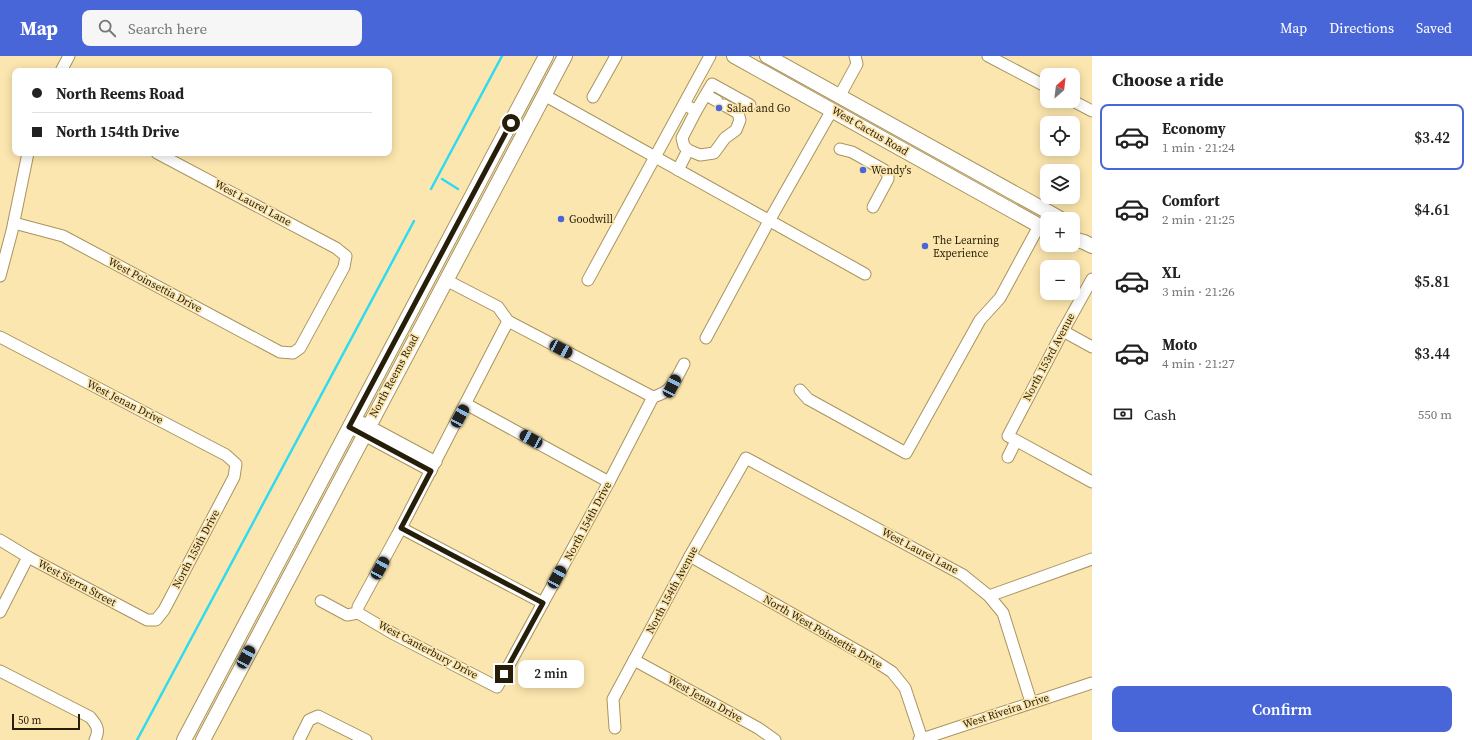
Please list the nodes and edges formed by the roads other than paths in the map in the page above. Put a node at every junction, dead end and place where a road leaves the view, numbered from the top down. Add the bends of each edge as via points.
1 (546, 56) edge
2 (565, 56) edge
3 (616, 56) edge
4 (710, 56) edge
5 (734, 56) edge
6 (767, 56) edge
7 (855, 56) edge
8 (988, 56) edge
9 (65, 57) edge
10 (62, 68) edge
11 (1040, 83) edge
12 (544, 95) junction
13 (706, 95) junction
14 (593, 97) dead end
15 (845, 100) junction
16 (684, 104) junction
17 (750, 105) dead end
18 (1080, 105) edge
19 (832, 110) junction
20 (696, 111) junction
21 (1092, 111) edge
22 (840, 149) dead end
23 (688, 150) junction
24 (27, 156) edge
25 (163, 156) edge
26 (655, 157) junction
27 (926, 164) junction
28 (678, 170) junction
29 (1001, 186) junction
30 (873, 207) dead end
31 (1048, 212) edge
32 (462, 215) junction
33 (769, 221) junction
34 (14, 223) junction
35 (476, 223) junction
36 (1040, 226) edge
37 (1040, 233) edge
38 (864, 274) dead end
39 (0, 276) edge
40 (1092, 279) edge
41 (446, 280) junction
42 (588, 280) dead end
43 (508, 321) junction
44 (1063, 331) junction
45 (0, 337) edge
46 (706, 338) dead end
47 (1092, 347) edge
48 (293, 353) joint
49 (684, 364) dead end
50 (800, 390) dead end
51 (653, 397) junction
52 (466, 404) junction
53 (351, 423) junction
54 (366, 430) junction
55 (1012, 438) junction
56 (1008, 456) dead end
57 (746, 458) joint
58 (433, 466) junction
59 (234, 477) joint
60 (609, 482) junction
61 (1092, 482) edge
62 (401, 528) junction
63 (0, 540) edge
64 (690, 556) junction
65 (28, 557) junction
66 (1092, 559) edge
67 (988, 596) junction
68 (321, 601) dead end
69 (543, 603) junction
70 (0, 612) edge
71 (358, 613) junction
72 (156, 620) joint
73 (634, 660) junction
74 (0, 671) edge
75 (1092, 683) edge
76 (497, 687) joint
77 (1032, 702) junction
78 (615, 728) dead end
79 (95, 740) edge
80 (184, 740) edge
81 (203, 740) edge
82 (299, 740) edge
83 (366, 740) edge
84 (775, 740) edge
85 (921, 740) edge

1 - 32 main road, North Reems Road
2 - 12 main road, North Reems Road
3 - 14 street
4 - 16 street
5 - 19 main road, West Cactus Road
6 - 15 main road, West Cactus Road
7 - 15 street via 857,64
8 - 11 street
9 - 10 street
12 - 26 street
12 - 35 main road, North Reems Road
13 - 17 street via 712,84
13 - 20 street
13 - 23 street via 738,113 738,125 714,153 700,155
15 - 19 main road
15 - 29 main road, West Cactus Road
16 - 20 street
16 - 26 street
18 - 21 street
19 - 27 main road, West Cactus Road
19 - 33 street
20 - 23 street via 682,138
22 - 30 street via 852,152 888,174 888,179
23 - 28 street
24 - 34 street
25 - 48 street, West Laurel Lane via 336,248 346,256 344,267 300,348
26 - 28 street
26 - 42 street
27 - 29 main road via 940,160 987,185
27 - 36 main road, West Cactus Road
28 - 33 street
29 - 31 main road, West Cactus Road
32 - 35 main road
32 - 53 main road, North Reems Road
33 - 38 street
33 - 46 street
34 - 39 street
34 - 48 street, West Poinsettia Drive via 63,236 280,352
35 - 41 main road, North Reems Road
37 - 50 street via 1000,298 980,320 906,453 808,399
40 - 44 street, North 153rd Avenue
41 - 43 street via 498,307
41 - 54 main road, North Reems Road
43 - 51 street
43 - 52 street
44 - 47 street
44 - 55 street, North 153rd Avenue
45 - 59 street, West Jenan Drive via 226,454 236,464
49 - 51 street via 672,386
51 - 60 street, North 154th Drive
52 - 58 street
52 - 60 street
53 - 54 street
53 - 80 main road, North Reems Road
54 - 58 street
54 - 81 main road, North Reems Road
55 - 56 street, North 153rd Avenue
55 - 61 street
57 - 64 street, North 154th Avenue
57 - 67 street, West Laurel Lane via 963,575
58 - 62 street
59 - 72 street, North 155th Drive via 164,610
60 - 69 street, North 154th Drive
62 - 69 street
62 - 71 street via 358,607
63 - 65 street, West Sierra Street
64 - 73 street, North 154th Avenue
64 - 85 street, North West Poinsettia Drive via 892,672 904,688
65 - 70 street
65 - 72 street, West Sierra Street via 147,620
66 - 67 street
67 - 77 street, West Laurel Lane via 1003,613
68 - 71 street via 347,614
69 - 76 street, North 154th Drive
71 - 76 street, West Canterbury Drive
73 - 78 street, North 154th Avenue via 613,698
73 - 84 street, West Jenan Drive via 758,728
74 - 79 street via 90,717 97,724 98,734
75 - 77 street, West Riveira Drive
77 - 85 street, West Riveira Drive
82 - 83 street via 309,720 318,716

